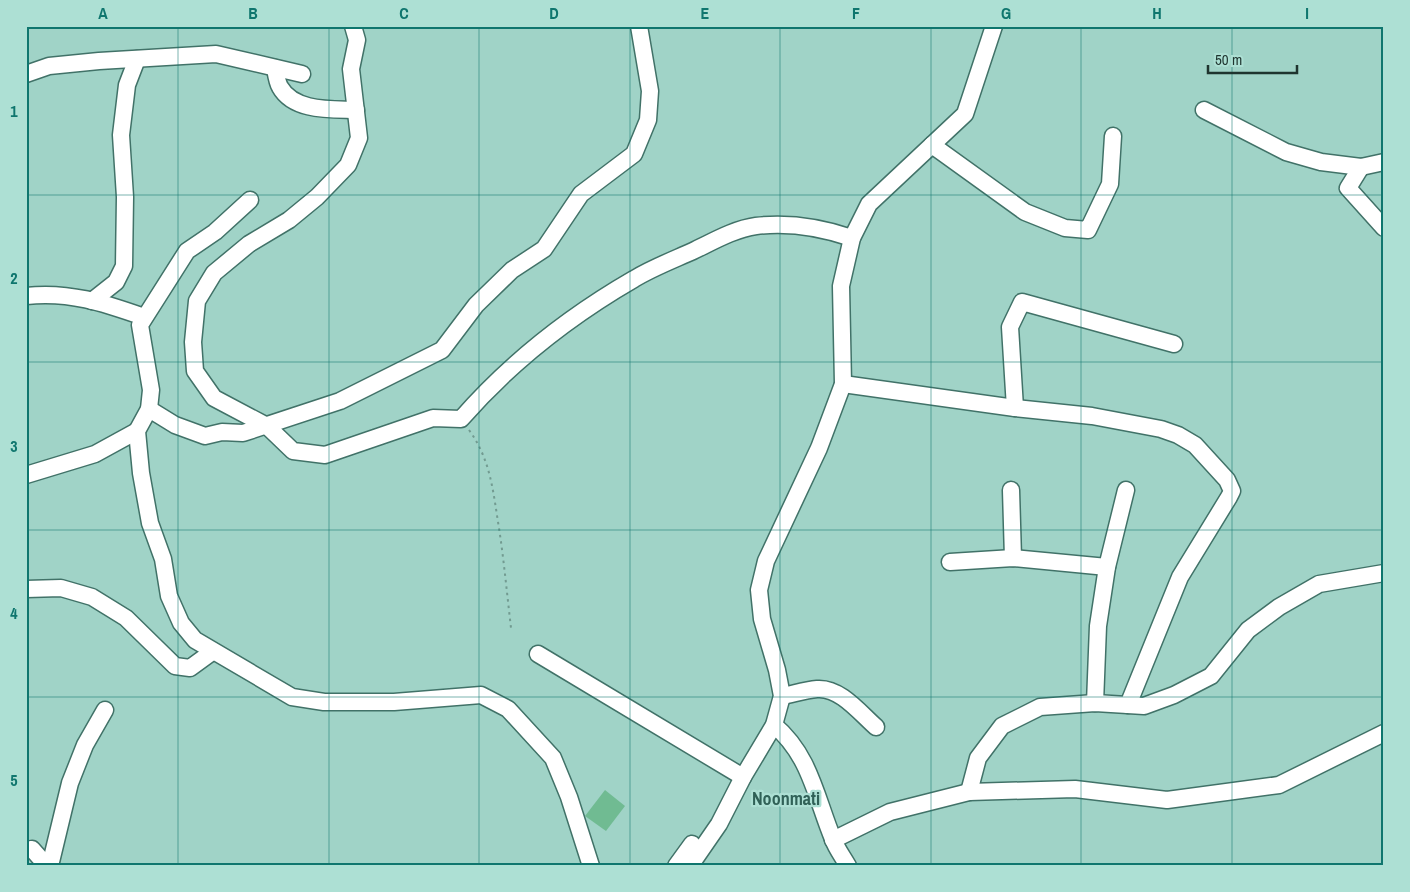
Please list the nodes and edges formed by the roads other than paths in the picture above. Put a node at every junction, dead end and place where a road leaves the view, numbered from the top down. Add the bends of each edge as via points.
1 (353, 26) edge
2 (639, 26) edge
3 (994, 26) edge
4 (137, 59) junction
5 (275, 68) junction
6 (26, 74) edge
7 (302, 74) dead end
8 (356, 110) junction
9 (1204, 110) dead end
10 (1113, 136) dead end
11 (932, 145) junction
12 (1384, 162) edge
13 (1361, 167) junction
14 (250, 200) dead end
15 (1384, 228) edge
16 (852, 238) junction
17 (26, 296) edge
18 (92, 301) junction
19 (144, 317) junction
20 (1174, 344) dead end
21 (843, 384) junction
22 (1015, 408) junction
23 (149, 409) junction
24 (267, 426) junction
25 (138, 431) junction
26 (26, 476) edge
27 (1010, 490) dead end
28 (1126, 490) dead end
29 (1013, 558) junction
30 (950, 562) dead end
31 (1107, 567) junction
32 (1384, 573) edge
33 (26, 589) edge
34 (212, 652) junction
35 (538, 654) dead end
36 (782, 696) junction
37 (1095, 704) junction
38 (1128, 705) junction
39 (105, 710) dead end
40 (774, 725) junction
41 (876, 727) dead end
42 (1384, 733) edge
43 (743, 776) junction
44 (969, 792) junction
45 (732, 798) junction
46 (833, 840) junction
47 (26, 850) edge
48 (589, 865) edge
49 (49, 866) edge
50 (676, 866) edge
51 (690, 866) edge
52 (848, 866) edge

1 - 8 street via 357,40 352,70
2 - 24 street via 650,91 648,120 634,154 581,194 544,249 512,270 476,304 442,350 340,402
3 - 11 street via 965,114
4 - 5 street via 216,54
4 - 6 street via 49,66
4 - 18 street via 127,85 121,135 125,198 124,266 116,282
5 - 7 street
5 - 8 street via 280,87 293,102 324,109
8 - 24 street via 359,138 348,165 318,197 289,220 249,244 214,273 197,301 193,342 195,371 214,398
9 - 13 street via 1286,152 1321,162
10 - 11 street via 1110,184 1088,230 1065,228 1025,212
11 - 16 street via 869,204
12 - 13 street
13 - 15 street via 1348,188
14 - 19 street via 215,232 187,251
16 - 21 street via 841,286
16 - 24 street via 800,224 755,226 725,236 635,278 598,302 525,354 461,419 433,418 324,455 293,451
17 - 18 street via 50,293
18 - 19 street
19 - 23 street via 140,324 151,390
20 - 22 street via 1022,302 1010,327
21 - 22 street
21 - 36 street via 819,448 766,561 758,590 762,619
22 - 38 street via 1092,416 1161,429 1195,445 1227,480 1232,491 1180,576
23 - 24 street via 175,425 205,436 222,432 243,433
23 - 25 street
25 - 26 street via 96,454
25 - 34 street via 140,473 150,523 164,559 168,596 181,623 195,640
27 - 29 street
28 - 31 street
29 - 30 street
29 - 31 street
31 - 37 street via 1098,626
32 - 38 street via 1319,584 1248,630 1211,676 1174,696 1144,706
33 - 34 street via 61,588 92,597 126,618 175,666 190,668
34 - 48 street via 292,697 324,702 394,702 481,695 508,710 553,758 569,797
35 - 43 street
36 - 40 street
36 - 41 street via 826,689 837,694
37 - 38 street
37 - 44 street via 1040,706 1002,726 978,758
39 - 49 street via 84,745 70,783
40 - 43 street
40 - 46 street via 789,737 814,782
42 - 44 street via 1278,785 1167,800 1075,789
43 - 45 street
44 - 46 street via 890,812
45 - 50 street via 715,814
45 - 51 street via 719,824
46 - 52 street
47 - 49 street via 32,850

